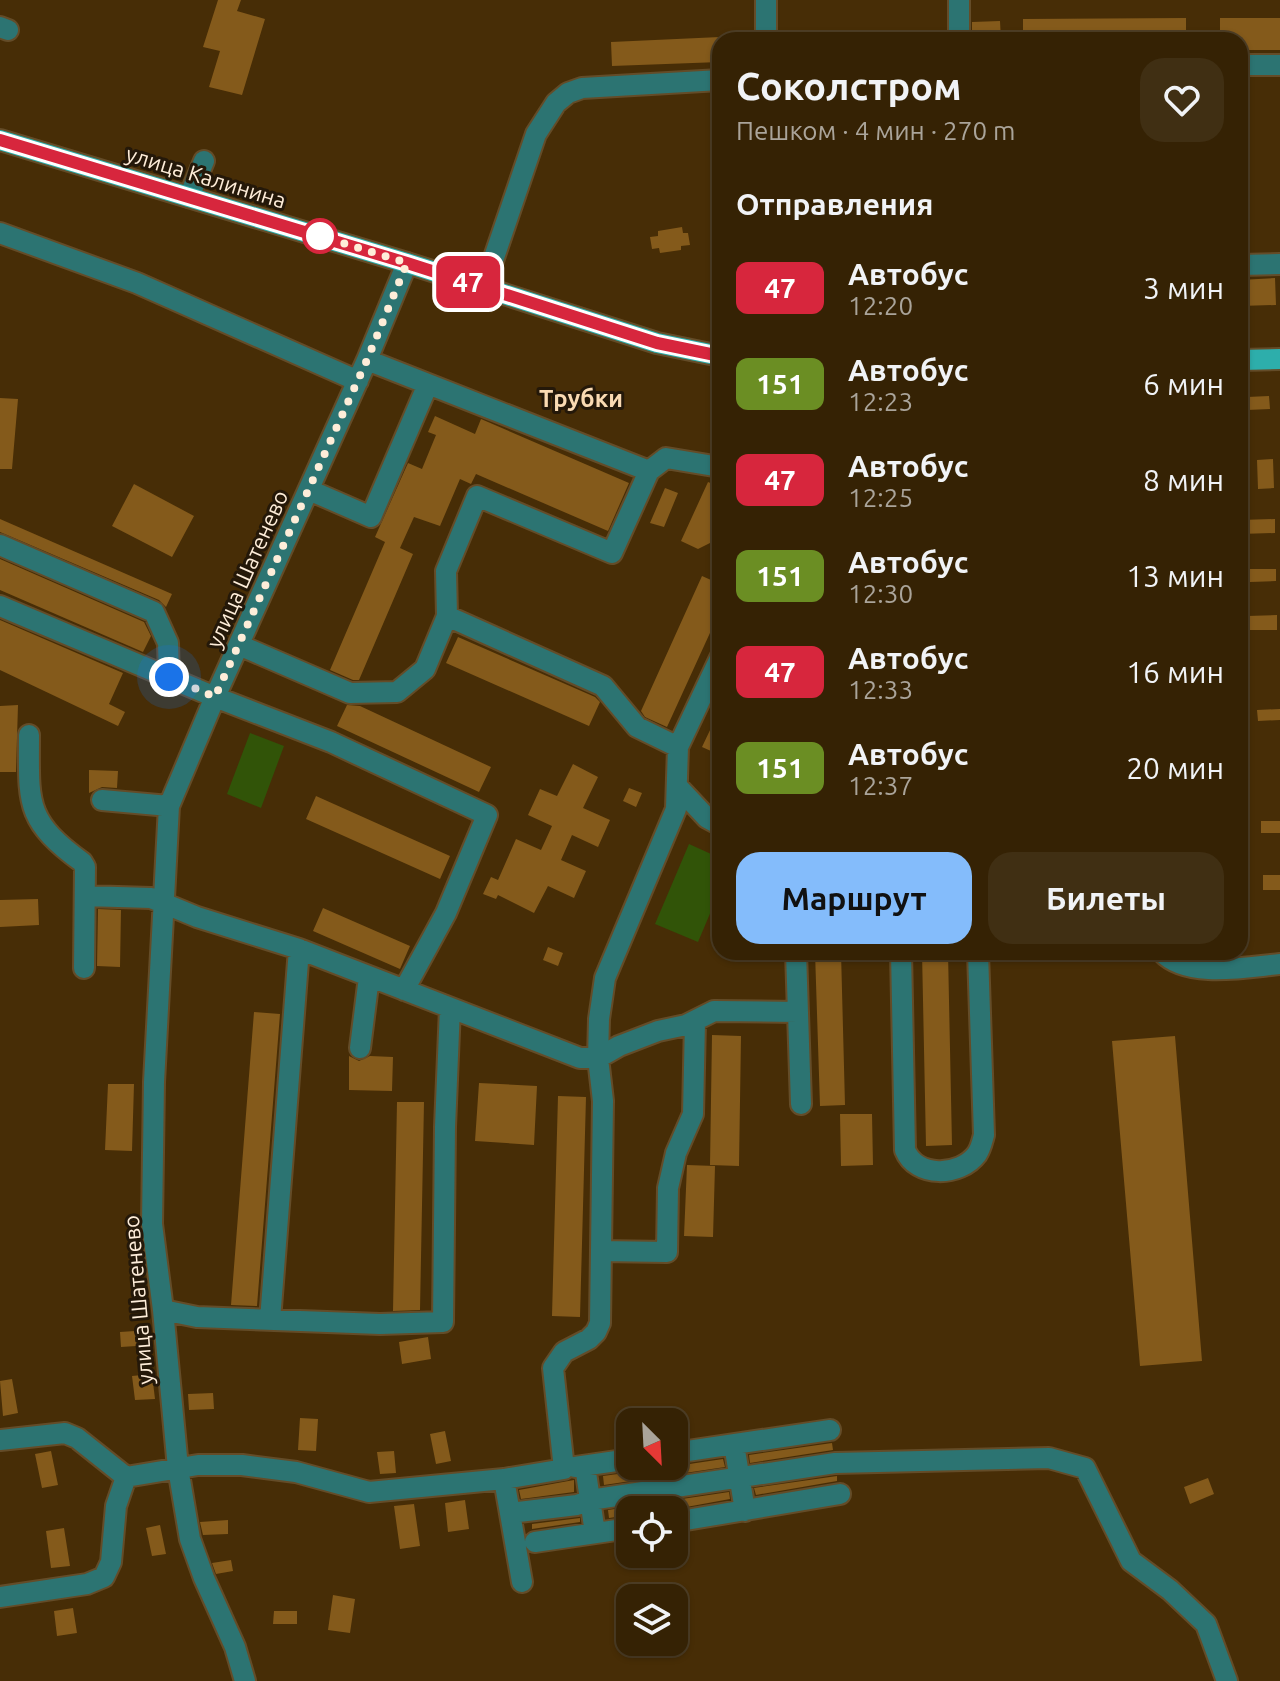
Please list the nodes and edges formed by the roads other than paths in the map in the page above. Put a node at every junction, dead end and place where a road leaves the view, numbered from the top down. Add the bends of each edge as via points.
1 (766, 0) edge
2 (959, 0) edge
3 (766, 32) edge
4 (959, 32) edge
5 (1248, 65) edge
6 (1280, 65) edge
7 (712, 80) edge
8 (0, 140) edge
9 (204, 161) dead end
10 (189, 197) junction
11 (0, 233) edge
12 (407, 263) junction
13 (1280, 264) edge
14 (1248, 265) edge
15 (484, 287) junction
16 (712, 354) edge
17 (1280, 359) edge
18 (367, 360) junction
19 (1248, 360) edge
20 (358, 381) junction
21 (428, 384) junction
22 (712, 466) edge
23 (649, 471) junction
24 (309, 490) junction
25 (0, 545) edge
26 (0, 606) edge
27 (447, 616) junction
28 (239, 645) junction
29 (169, 677) junction
30 (215, 697) junction
31 (711, 699) edge
32 (29, 735) dead end
33 (678, 747) junction
34 (678, 787) junction
35 (102, 800) dead end
36 (169, 806) junction
37 (712, 821) edge
38 (85, 896) junction
39 (164, 903) junction
40 (299, 949) junction
41 (796, 960) edge
42 (901, 960) edge
43 (978, 960) edge
44 (1175, 960) edge
45 (1280, 964) edge
46 (84, 968) dead end
47 (369, 977) junction
48 (404, 990) junction
49 (450, 1008) junction
50 (798, 1012) junction
51 (695, 1021) junction
52 (360, 1048) dead end
53 (598, 1058) junction
54 (801, 1104) dead end
55 (601, 1251) junction
56 (163, 1310) junction
57 (270, 1320) junction
58 (830, 1430) dead end
59 (0, 1440) edge
60 (734, 1444) junction
61 (688, 1451) edge
62 (616, 1461) edge
63 (585, 1466) junction
64 (178, 1468) junction
65 (564, 1469) junction
66 (126, 1477) junction
67 (504, 1479) junction
68 (739, 1479) junction
69 (840, 1494) dead end
70 (590, 1500) junction
71 (745, 1511) junction
72 (510, 1513) junction
73 (688, 1520) edge
74 (616, 1530) edge
75 (595, 1533) junction
76 (535, 1542) dead end
77 (522, 1582) dead end
78 (0, 1597) edge
79 (245, 1681) edge
80 (1227, 1681) edge

1 - 3 street
2 - 4 street
5 - 6 street
7 - 15 street via 582,88 556,103 536,134
8 - 10 main road, улица Калинина
9 - 10 street
10 - 12 main road, улица Калинина
11 - 20 street via 137,283
12 - 15 main road, улица Калинина
12 - 18 street, улица Шатенево
13 - 14 street
15 - 16 main road, улица Калинина via 657,343
17 - 19 main road
18 - 20 street, улица Шатенево
18 - 21 street
20 - 24 street, улица Шатенево
21 - 23 street
21 - 24 street via 371,517
22 - 23 street via 666,458
23 - 27 street via 612,553 477,496 446,571
24 - 28 street, улица Шатенево
25 - 29 street via 154,612 168,643
26 - 29 street
27 - 28 street via 425,669 397,692 350,693
27 - 33 street via 603,686 637,727
28 - 30 street, улица Шатенево
29 - 30 street
30 - 36 street, улица Шатенево
30 - 48 street via 331,742 487,815 446,913
31 - 33 street
32 - 38 street via 29,788 35,814 46,833 82,862
33 - 34 street
34 - 37 street
34 - 53 street via 676,809 605,978
35 - 36 street
36 - 39 street, улица Шатенево
38 - 39 street
38 - 46 street
39 - 40 street
39 - 56 street, улица Шатенево via 152,1224
40 - 47 street
40 - 57 street
41 - 50 street
42 - 43 street via 905,1150 914,1165 933,1171 967,1163 984,1135
44 - 45 street via 1188,967 1220,969
47 - 48 street
47 - 52 street
48 - 49 street
49 - 53 street via 580,1058
49 - 57 street via 443,1322
50 - 51 street via 714,1011
50 - 54 street
51 - 53 street
51 - 55 street via 693,1114 668,1188 667,1252
53 - 55 street via 603,1101
55 - 65 street via 600,1323 553,1368
56 - 57 street
56 - 64 street, улица Шатенево
58 - 60 street
59 - 66 street via 65,1433
60 - 61 street
60 - 68 street
62 - 63 street
63 - 65 street
63 - 70 street
64 - 66 street
64 - 67 street via 242,1465 296,1472 369,1492
64 - 79 street, улица Шатенево via 190,1539
65 - 67 street
66 - 78 street via 104,1577
67 - 72 street
68 - 70 street
68 - 71 street
68 - 80 street via 835,1463 1049,1458 1085,1468 1131,1561 1206,1624
69 - 71 street
70 - 72 street
70 - 75 street
71 - 73 street
72 - 77 street
74 - 75 street
75 - 76 street

